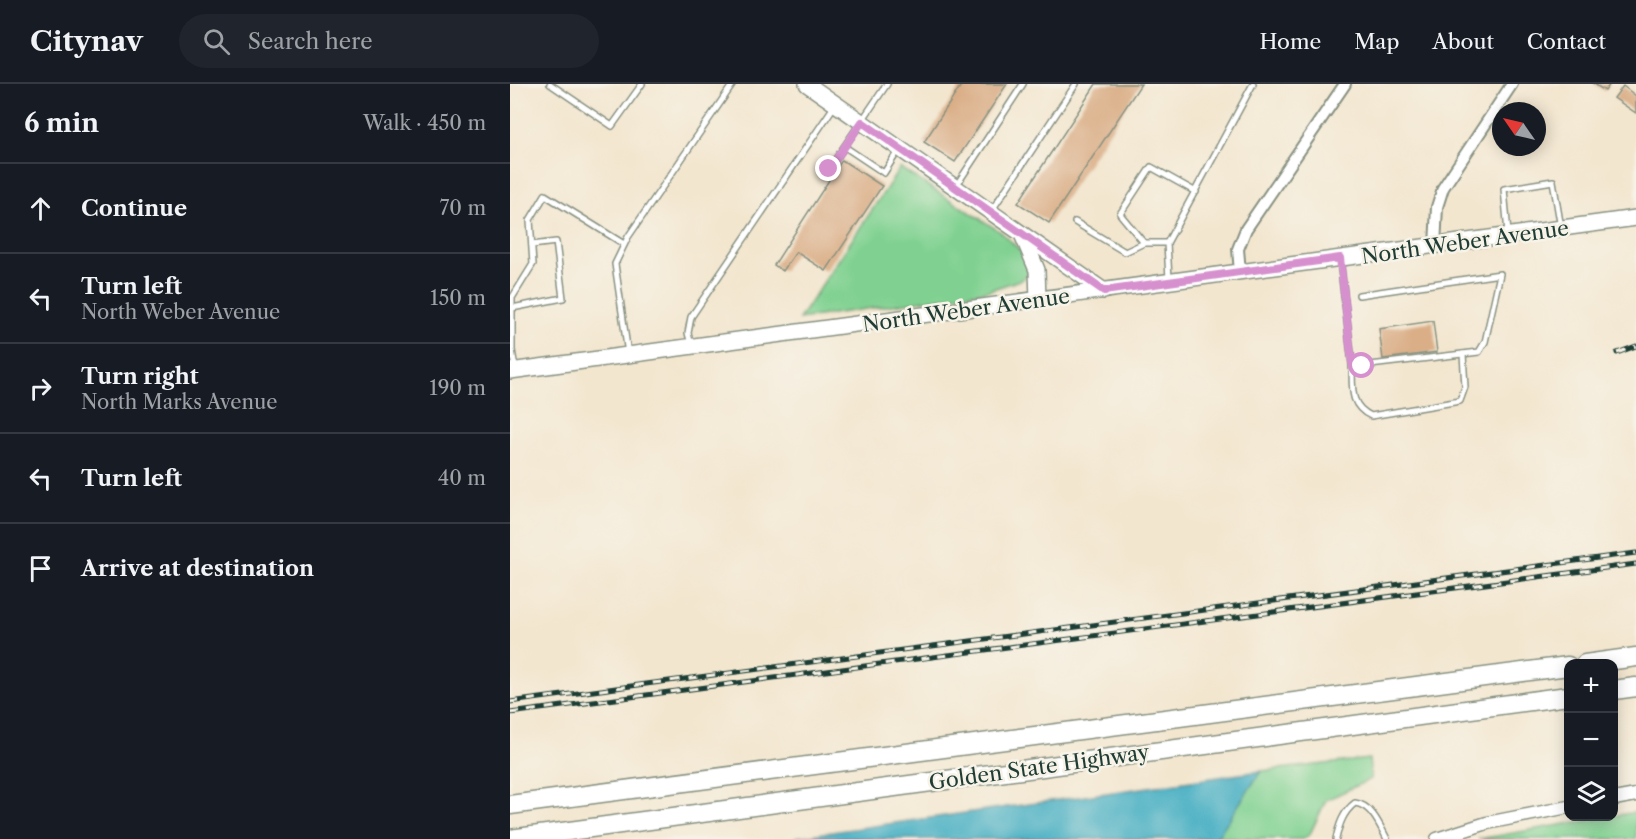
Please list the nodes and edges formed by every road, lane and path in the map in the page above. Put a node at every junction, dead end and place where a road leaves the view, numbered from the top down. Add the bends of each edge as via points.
1 (550, 84) edge
2 (642, 84) edge
3 (733, 84) edge
4 (807, 84) edge
5 (887, 84) edge
6 (1023, 84) edge
7 (1076, 84) edge
8 (1253, 84) edge
9 (1345, 84) edge
10 (1512, 84) edge
11 (836, 104) junction
12 (862, 122) junction
13 (845, 147) junction
14 (900, 149) junction
15 (829, 169) dead end
16 (955, 187) junction
17 (1196, 192) junction
18 (991, 212) junction
19 (1636, 218) edge
20 (1075, 222) dead end
21 (1561, 230) junction
22 (1022, 234) junction
23 (1508, 236) junction
24 (1144, 243) junction
25 (1167, 243) junction
26 (624, 244) junction
27 (532, 245) junction
28 (1435, 246) junction
29 (1340, 258) junction
30 (1240, 272) junction
31 (1170, 281) junction
32 (1104, 291) junction
33 (1359, 295) dead end
34 (1038, 300) junction
35 (512, 308) junction
36 (692, 347) junction
37 (1463, 354) junction
38 (629, 355) junction
39 (1352, 363) junction
40 (513, 371) edge
41 (1636, 657) edge
42 (1618, 659) edge
43 (1564, 667) edge
44 (1636, 687) edge
45 (1618, 689) edge
46 (1564, 697) edge
47 (1636, 795) edge
48 (1618, 798) edge
49 (510, 805) edge
50 (1564, 808) edge
51 (510, 839) edge
52 (1336, 839) edge
53 (1387, 839) edge
54 (1437, 839) edge

1 - 2 lane via 612,126
3 - 26 lane
4 - 11 main road
5 - 12 lane
6 - 16 lane
7 - 18 lane
8 - 17 lane
9 - 30 street via 1246,229 1238,249
10 - 28 street via 1443,188 1437,207
11 - 12 main road
11 - 36 lane via 691,317 688,333
12 - 13 lane
12 - 14 main road
13 - 14 lane via 884,173
13 - 15 lane
14 - 16 main road
16 - 18 main road
17 - 24 lane via 1151,167 1120,214
17 - 25 lane
18 - 22 main road
19 - 21 main road, North Weber Avenue
20 - 24 lane via 1125,252
21 - 23 main road, North Weber Avenue
21 - 23 lane via 1553,181 1504,189
22 - 32 main road
22 - 34 main road via 1037,270
23 - 28 main road, North Weber Avenue
24 - 25 lane
25 - 31 lane
26 - 27 lane via 544,195 530,220
26 - 38 lane via 615,264
27 - 35 lane via 533,264 512,298
27 - 35 lane via 556,242 564,298
28 - 29 main road, North Weber Avenue
29 - 30 main road, North Weber Avenue
29 - 39 lane
30 - 31 main road, North Weber Avenue
31 - 32 main road, North Weber Avenue
32 - 34 main road, North Weber Avenue
33 - 37 lane via 1500,274 1485,342 1479,352
34 - 36 main road, North Weber Avenue
35 - 40 lane
36 - 38 main road, North Weber Avenue
37 - 39 lane via 1362,366
37 - 39 lane via 1465,387 1460,401 1371,416 1361,411 1354,400
38 - 40 main road, North Weber Avenue
41 - 42 highway
43 - 49 highway, Golden State Highway
44 - 45 highway
46 - 51 highway, Golden State Highway
47 - 48 street
50 - 54 street via 1487,823
52 - 53 lane via 1340,822 1355,803 1370,810

